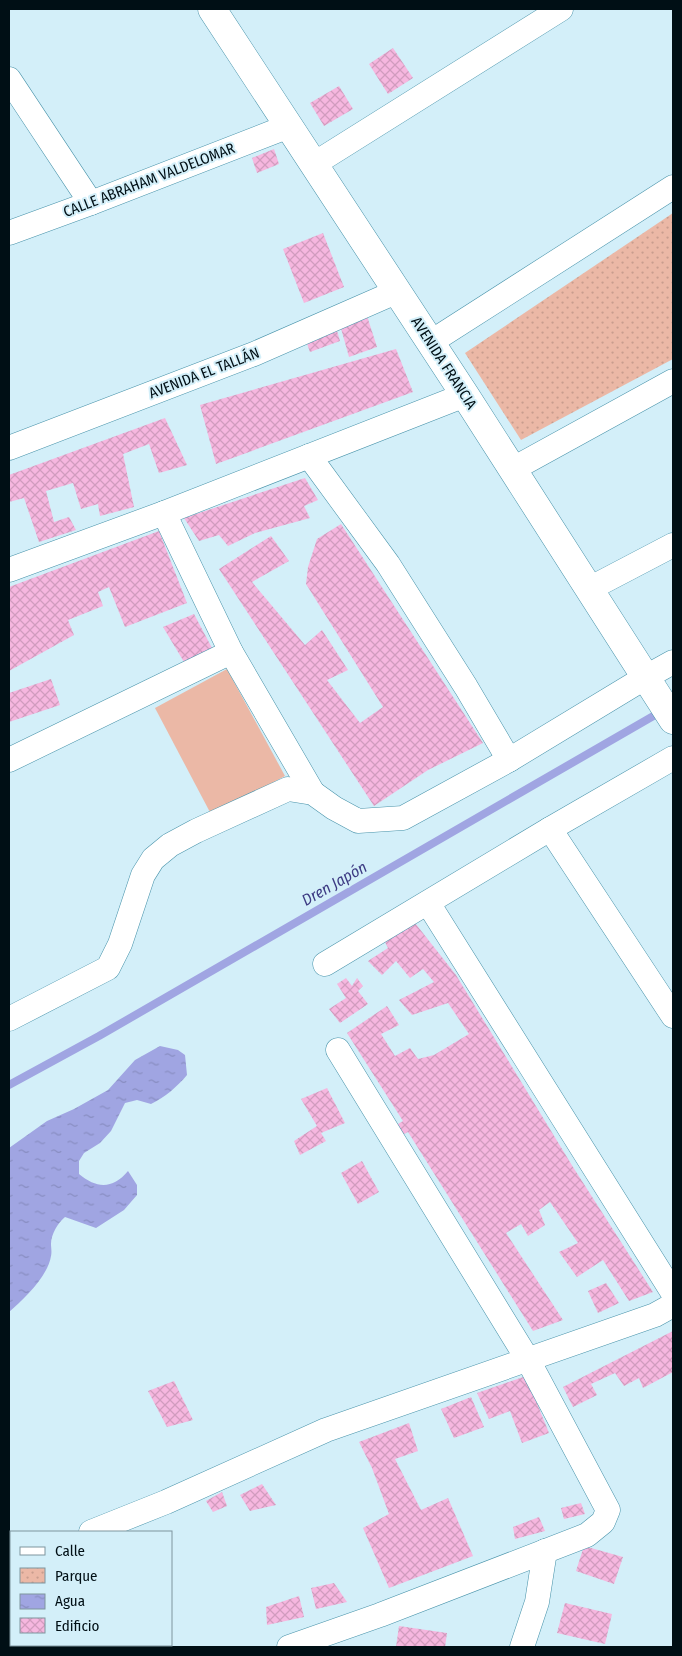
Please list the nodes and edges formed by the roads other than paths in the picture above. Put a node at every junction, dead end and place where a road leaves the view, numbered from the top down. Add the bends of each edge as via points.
1 (212, 9) edge
2 (561, 9) edge
3 (9, 79) edge
4 (289, 126) junction
5 (314, 164) junction
6 (673, 187) edge
7 (91, 203) junction
8 (9, 233) edge
9 (398, 292) junction
10 (430, 342) junction
11 (673, 381) edge
12 (465, 395) junction
13 (9, 448) edge
14 (308, 456) junction
15 (512, 469) junction
16 (164, 513) junction
17 (673, 545) edge
18 (9, 570) edge
19 (590, 589) junction
20 (231, 652) junction
21 (673, 662) edge
22 (649, 682) junction
23 (673, 720) edge
24 (673, 758) edge
25 (9, 760) edge
26 (509, 760) junction
27 (313, 793) junction
28 (550, 829) junction
29 (428, 903) junction
30 (326, 964) dead end
31 (673, 1016) edge
32 (9, 1020) edge
33 (338, 1050) dead end
34 (673, 1293) edge
35 (673, 1305) edge
36 (528, 1360) junction
37 (94, 1531) edge
38 (545, 1551) junction
39 (349, 1636) edge
40 (289, 1647) edge
41 (522, 1647) edge

1 - 4 street, AVENIDA FRANCIA
2 - 5 street
3 - 7 street
4 - 5 street, AVENIDA FRANCIA
4 - 7 street, CALLE ABRAHAM VALDELOMAR
5 - 9 street, AVENIDA FRANCIA
6 - 10 street
7 - 8 street, CALLE ABRAHAM VALDELOMAR
9 - 10 street, AVENIDA FRANCIA
9 - 13 street, AVENIDA EL TALLÁN via 254,354
10 - 12 street, AVENIDA FRANCIA
11 - 15 street
12 - 14 street
12 - 15 street, AVENIDA FRANCIA
14 - 16 street
14 - 26 street via 388,564
15 - 19 street, AVENIDA FRANCIA
16 - 18 street
16 - 20 street
17 - 19 street
19 - 22 street, AVENIDA FRANCIA
20 - 25 street
20 - 27 street
21 - 22 street
22 - 23 street, AVENIDA FRANCIA
22 - 26 street
24 - 28 street
26 - 27 street via 403,818 358,821
27 - 32 street via 288,789 170,845 153,859 143,875 120,944 108,968
28 - 29 street
28 - 31 street
29 - 30 street
29 - 34 street
33 - 36 street
35 - 36 street via 655,1315
36 - 37 street via 326,1430
36 - 38 street via 608,1510 603,1522 587,1535
38 - 39 street
38 - 41 street via 538,1602
39 - 40 street

